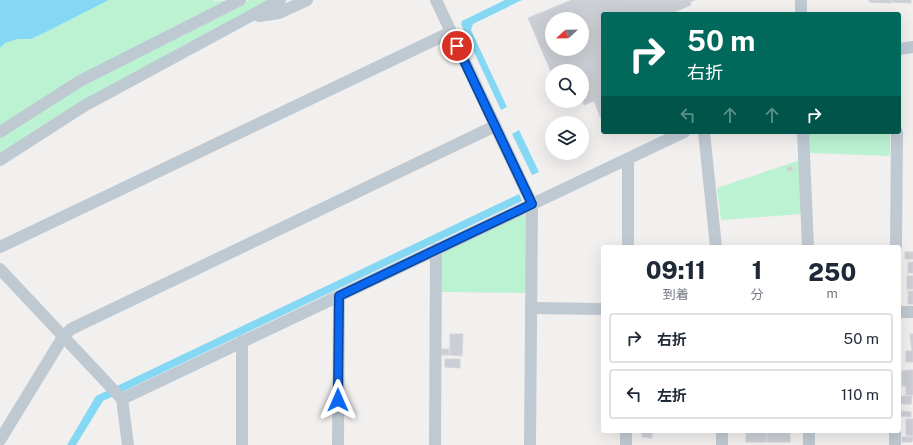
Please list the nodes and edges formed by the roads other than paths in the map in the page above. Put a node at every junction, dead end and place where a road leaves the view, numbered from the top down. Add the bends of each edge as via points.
1 (240, 0) edge
2 (280, 0) edge
3 (307, 0) edge
4 (436, 0) edge
5 (801, 0) edge
6 (801, 12) edge
7 (250, 16) junction
8 (451, 32) junction
9 (913, 47) edge
10 (901, 49) edge
11 (495, 126) junction
12 (0, 132) edge
13 (680, 134) edge
14 (704, 134) edge
15 (804, 134) edge
16 (897, 134) edge
17 (628, 159) junction
18 (0, 160) edge
19 (532, 204) junction
20 (628, 245) edge
21 (716, 245) edge
22 (808, 245) edge
23 (896, 245) edge
24 (0, 247) edge
25 (436, 249) junction
26 (0, 269) edge
27 (339, 296) junction
28 (531, 308) junction
29 (601, 309) edge
30 (901, 312) edge
31 (913, 312) edge
32 (63, 337) junction
33 (242, 341) junction
34 (120, 397) junction
35 (626, 433) edge
36 (722, 433) edge
37 (809, 433) edge
38 (895, 433) edge
39 (0, 440) edge
40 (128, 445) edge
41 (242, 445) edge
42 (338, 445) edge
43 (435, 445) edge
44 (530, 445) edge
45 (626, 445) edge
46 (722, 445) edge
47 (809, 445) edge
48 (895, 445) edge

1 - 12 street via 80,81
2 - 7 street
3 - 7 street via 279,13
4 - 8 street
5 - 6 street
7 - 18 street via 84,106
8 - 11 street
8 - 24 street
9 - 10 street
11 - 19 street
11 - 32 street via 71,329
13 - 17 street
14 - 21 street
15 - 22 street
16 - 23 street
17 - 19 street
17 - 20 street
19 - 25 street
19 - 28 street
25 - 27 street
25 - 43 street
26 - 32 street
27 - 33 street
27 - 42 street
28 - 29 street
28 - 44 street
30 - 31 street
32 - 34 street
32 - 39 street
33 - 34 street
33 - 41 street
34 - 40 street
35 - 45 street
36 - 46 street
37 - 47 street
38 - 48 street

